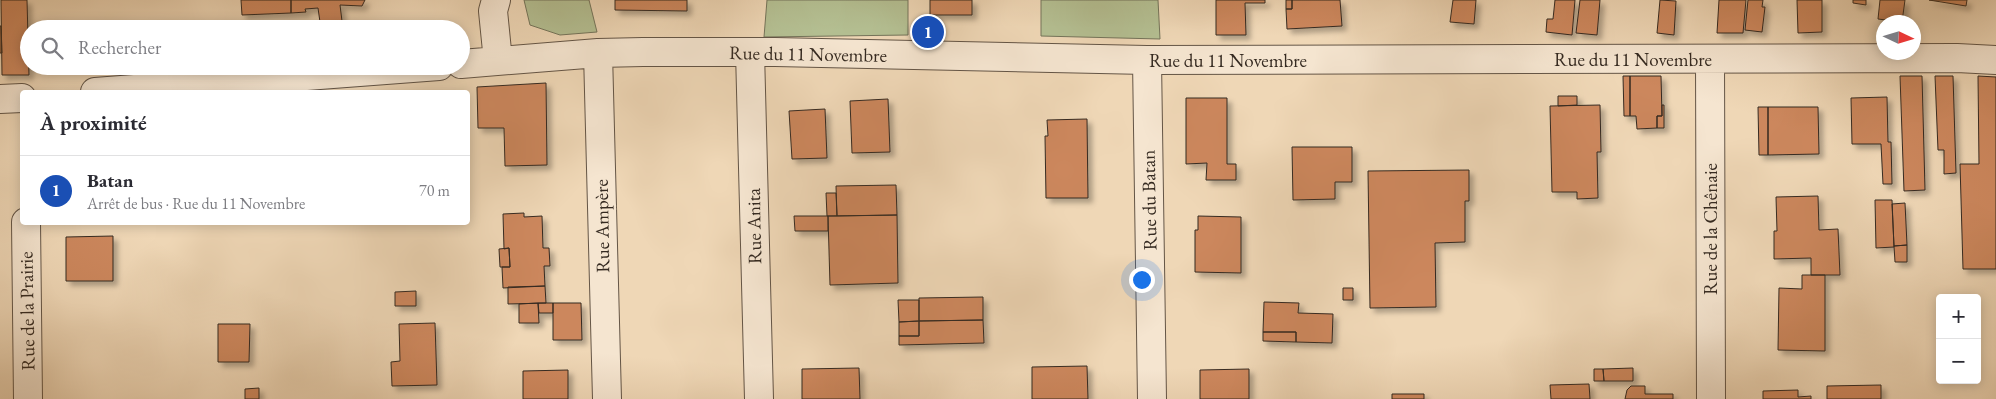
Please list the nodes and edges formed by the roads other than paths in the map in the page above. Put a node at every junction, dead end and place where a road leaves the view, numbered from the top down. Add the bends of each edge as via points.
1 (496, 0) edge
2 (750, 52) junction
3 (598, 53) junction
4 (1710, 59) junction
5 (1147, 60) junction
6 (1996, 60) edge
7 (498, 61) junction
8 (470, 63) edge
9 (320, 75) edge
10 (122, 90) edge
11 (0, 98) edge
12 (20, 98) edge
13 (26, 225) edge
14 (28, 399) edge
15 (607, 399) edge
16 (758, 399) edge
17 (1152, 399) edge
18 (1711, 399) edge

1 - 7 street
2 - 3 street, Rue du 11 Novembre
2 - 5 street, Rue du 11 Novembre
2 - 16 street, Rue Anita
3 - 7 street, Rue du 11 Novembre
3 - 15 street, Rue Ampère
4 - 5 street, Rue du 11 Novembre
4 - 6 street, Rue du 11 Novembre
4 - 18 street, Rue de la Chênaie
5 - 17 street, Rue du Batan
7 - 8 street, Rue du 11 Novembre
9 - 10 street
11 - 12 street
13 - 14 street, Rue de la Prairie

